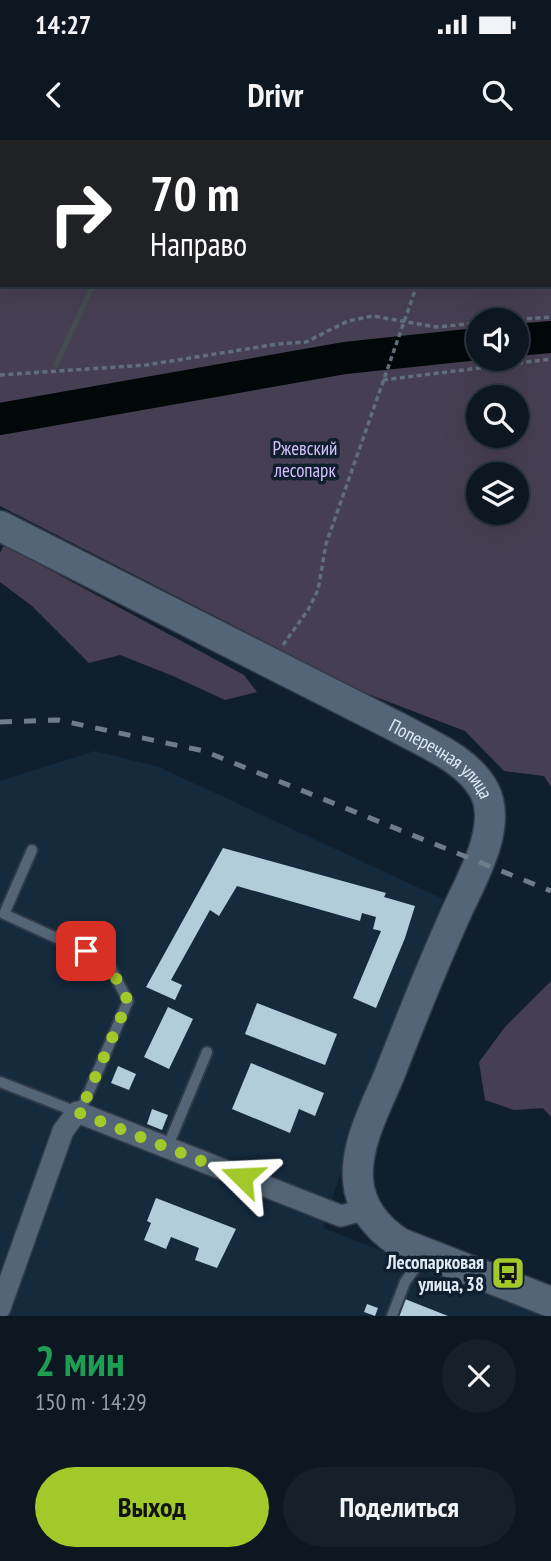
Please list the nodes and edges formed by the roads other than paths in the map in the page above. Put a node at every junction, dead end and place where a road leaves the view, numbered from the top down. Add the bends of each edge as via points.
1 (0, 526) edge
2 (32, 850) dead end
3 (207, 1052) dead end
4 (0, 1082) edge
5 (77, 1112) junction
6 (167, 1148) junction
7 (366, 1209) junction
8 (426, 1254) junction
9 (551, 1302) edge
10 (1, 1303) edge
11 (392, 1316) edge

1 - 7 street, Поперечная улица via 399,728 455,760 475,778 488,801 490,820 484,850 421,993 362,1146 358,1176
2 - 5 lane via 4,914 107,961 128,1001
3 - 6 lane
4 - 5 lane
5 - 6 street
5 - 10 street via 64,1130
6 - 7 street via 341,1216
7 - 8 street via 385,1233
8 - 9 street
8 - 11 lane via 405,1282

